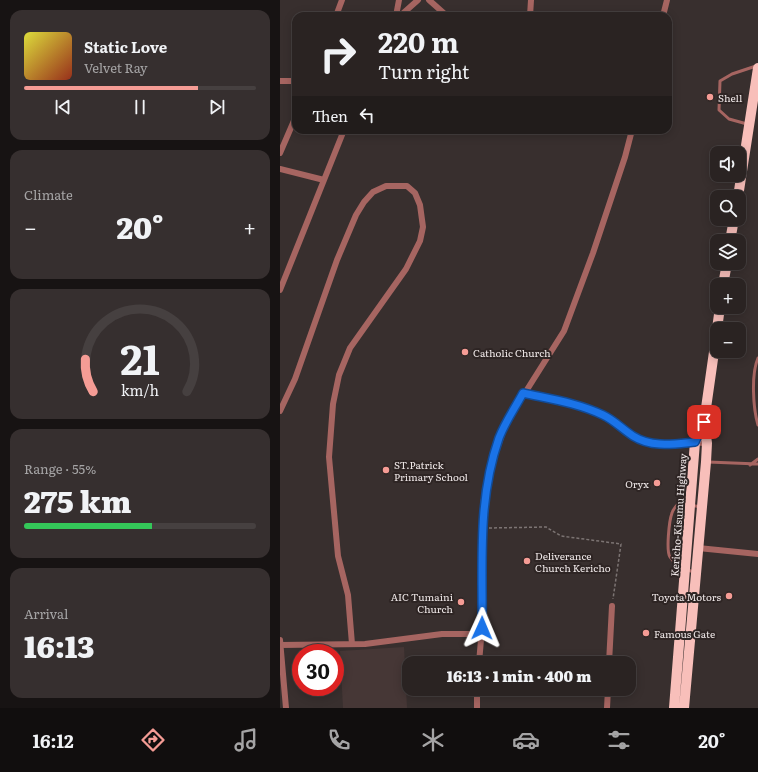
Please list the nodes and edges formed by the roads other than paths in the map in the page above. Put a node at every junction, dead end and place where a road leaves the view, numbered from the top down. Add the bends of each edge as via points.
1 (342, 0) edge
2 (399, 0) edge
3 (418, 0) edge
4 (429, 0) edge
5 (531, 0) edge
6 (667, 0) edge
7 (338, 12) edge
8 (397, 12) edge
9 (404, 12) edge
10 (442, 12) edge
11 (530, 12) edge
12 (663, 12) edge
13 (758, 67) edge
14 (280, 81) edge
15 (292, 81) edge
16 (756, 91) edge
17 (749, 125) junction
18 (292, 126) edge
19 (342, 134) edge
20 (631, 134) edge
21 (280, 154) edge
22 (280, 169) edge
23 (324, 180) junction
24 (739, 190) edge
25 (283, 272) edge
26 (280, 290) edge
27 (713, 358) edge
28 (758, 358) edge
29 (523, 393) junction
30 (280, 411) edge
31 (704, 422) junction
32 (758, 425) edge
33 (695, 442) junction
34 (707, 443) junction
35 (758, 459) edge
36 (706, 462) junction
37 (758, 464) edge
38 (750, 465) junction
39 (696, 506) junction
40 (698, 548) junction
41 (758, 554) edge
42 (690, 571) junction
43 (612, 606) road end
44 (482, 634) junction
45 (280, 640) edge
46 (352, 644) junction
47 (280, 645) edge
48 (480, 656) edge
49 (609, 656) edge
50 (477, 696) edge
51 (607, 696) edge
52 (286, 708) edge
53 (476, 708) edge
54 (606, 708) edge
55 (674, 708) edge
56 (684, 708) edge

1 - 7 street
2 - 8 street
3 - 9 street
4 - 10 street
5 - 11 street
6 - 12 street
13 - 16 highway
13 - 17 lane via 732,74 720,81 719,110 729,119
14 - 15 street
16 - 17 highway
17 - 24 highway
18 - 21 street
19 - 23 street
20 - 29 street via 593,253 564,331 546,363
22 - 23 street
23 - 25 street
25 - 26 street
27 - 31 highway, Kericho-Kisumu Highway
28 - 32 lane via 754,366 754,402
29 - 33 street via 594,411 610,418 633,436 648,443 658,445
29 - 44 street via 506,423 490,468 483,504
30 - 46 street via 298,373 337,260 356,215 373,192 386,186 407,186 415,193 420,205 423,227 420,241 406,269 350,348 339,376 333,404 329,457 338,556 348,595
31 - 33 highway, Kericho-Kisumu Highway
31 - 34 highway, Kericho-Kisumu Highway
33 - 34 street
33 - 39 highway, Kericho-Kisumu Highway
34 - 36 highway, Kericho-Kisumu Highway
35 - 38 lane
36 - 38 lane
36 - 39 highway, Kericho-Kisumu Highway
37 - 38 lane
39 - 40 highway, Kericho-Kisumu Highway
39 - 42 highway, Kericho-Kisumu Highway
39 - 42 lane via 679,503 670,521 669,554 673,561
40 - 41 street
40 - 42 highway, Kericho-Kisumu Highway
42 - 55 highway, Kericho-Kisumu Highway
42 - 56 highway, Kericho-Kisumu Highway
43 - 49 street
44 - 46 street via 442,634
44 - 48 street
45 - 47 street
46 - 47 street
47 - 52 street
50 - 53 street
51 - 54 street

